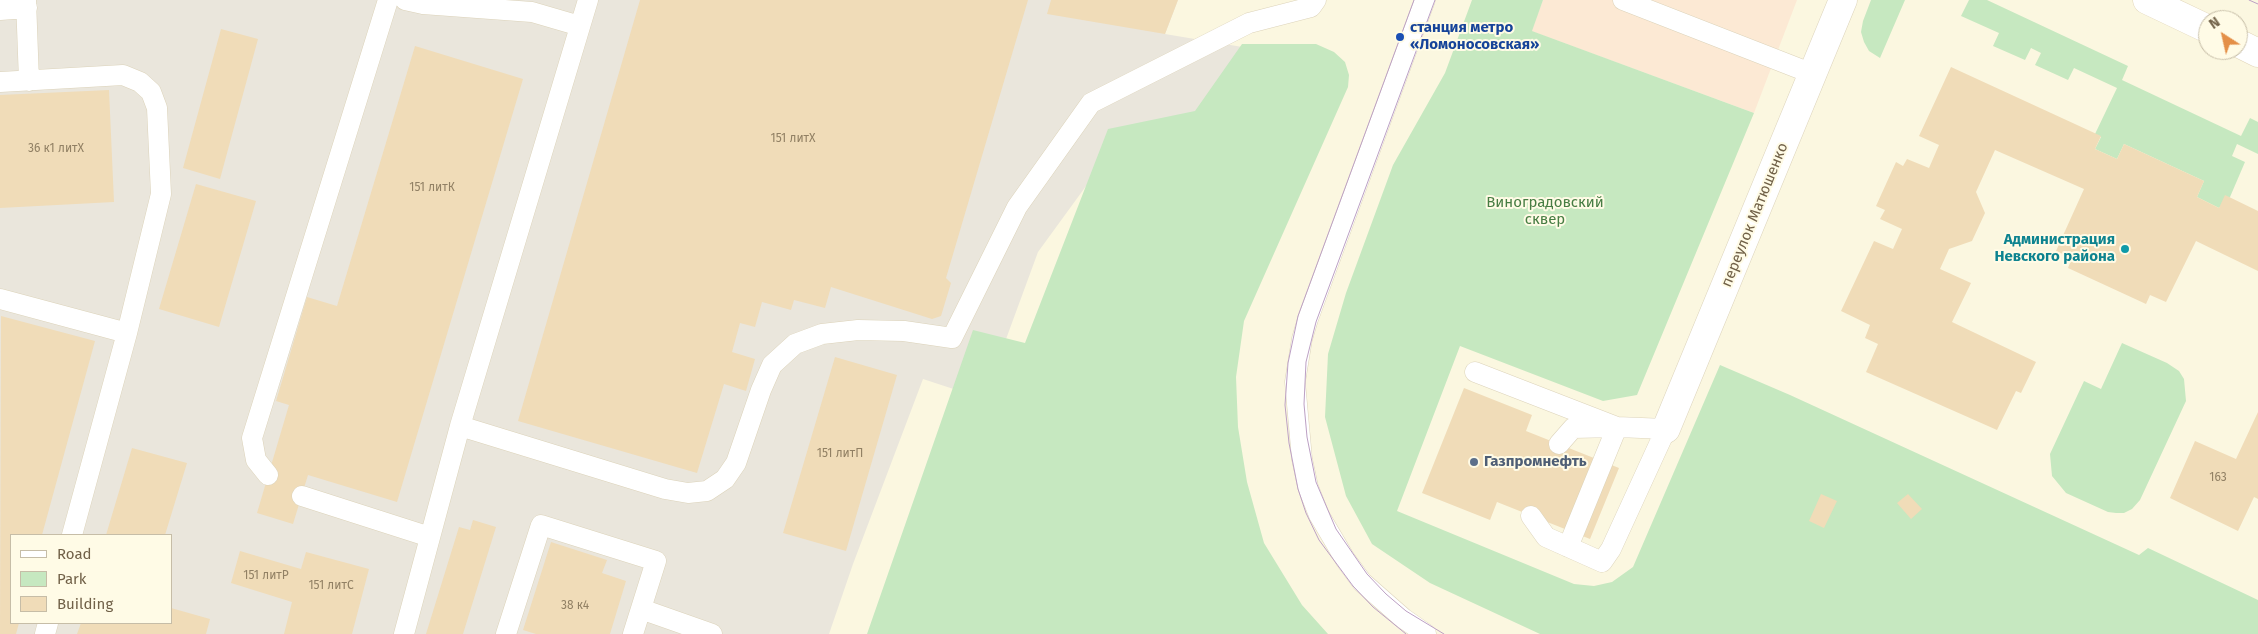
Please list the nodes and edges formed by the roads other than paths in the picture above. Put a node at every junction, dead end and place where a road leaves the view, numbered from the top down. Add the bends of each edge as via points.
1 (388, 0) edge
2 (405, 0) edge
3 (588, 0) edge
4 (1316, 0) edge
5 (1425, 0) edge
6 (1623, 0) edge
7 (1843, 0) edge
8 (2147, 0) edge
9 (26, 4) edge
10 (0, 10) edge
11 (2198, 24) edge
12 (580, 26) junction
13 (1813, 74) junction
14 (29, 81) junction
15 (0, 82) edge
16 (0, 299) edge
17 (127, 333) junction
18 (1475, 372) dead end
19 (460, 426) junction
20 (1617, 427) junction
21 (1666, 429) junction
22 (1559, 444) dead end
23 (268, 475) dead end
24 (302, 496) dead end
25 (1531, 516) dead end
26 (72, 534) edge
27 (430, 537) junction
28 (1568, 547) junction
29 (641, 609) junction
30 (404, 634) edge
31 (506, 634) edge
32 (633, 634) edge
33 (712, 634) edge
34 (1426, 634) edge

1 - 23 lane via 252,438 256,460
2 - 12 lane via 532,12
3 - 12 lane
4 - 19 lane via 1311,7 1249,23 1091,104 1017,207 952,338 904,330 858,330 822,334 795,344 772,365 736,463 725,480 707,491 666,489
5 - 34 lane via 1308,319 1298,360 1295,401 1302,459 1319,516 1362,582 1402,618
6 - 13 lane
7 - 13 street, переулок Матюшенко
8 - 11 street
9 - 10 lane
9 - 14 lane
12 - 19 lane
13 - 21 street, переулок Матюшенко
14 - 15 lane
14 - 17 lane via 123,75 140,82 151,92 157,108 161,194
16 - 17 lane
17 - 26 lane
18 - 20 lane
19 - 27 lane
20 - 21 lane
20 - 22 lane via 1573,428
20 - 28 lane
21 - 28 lane via 1602,562
24 - 27 lane
25 - 28 lane via 1546,537
27 - 30 lane
29 - 31 lane via 656,561 541,525
29 - 32 lane
29 - 33 lane

